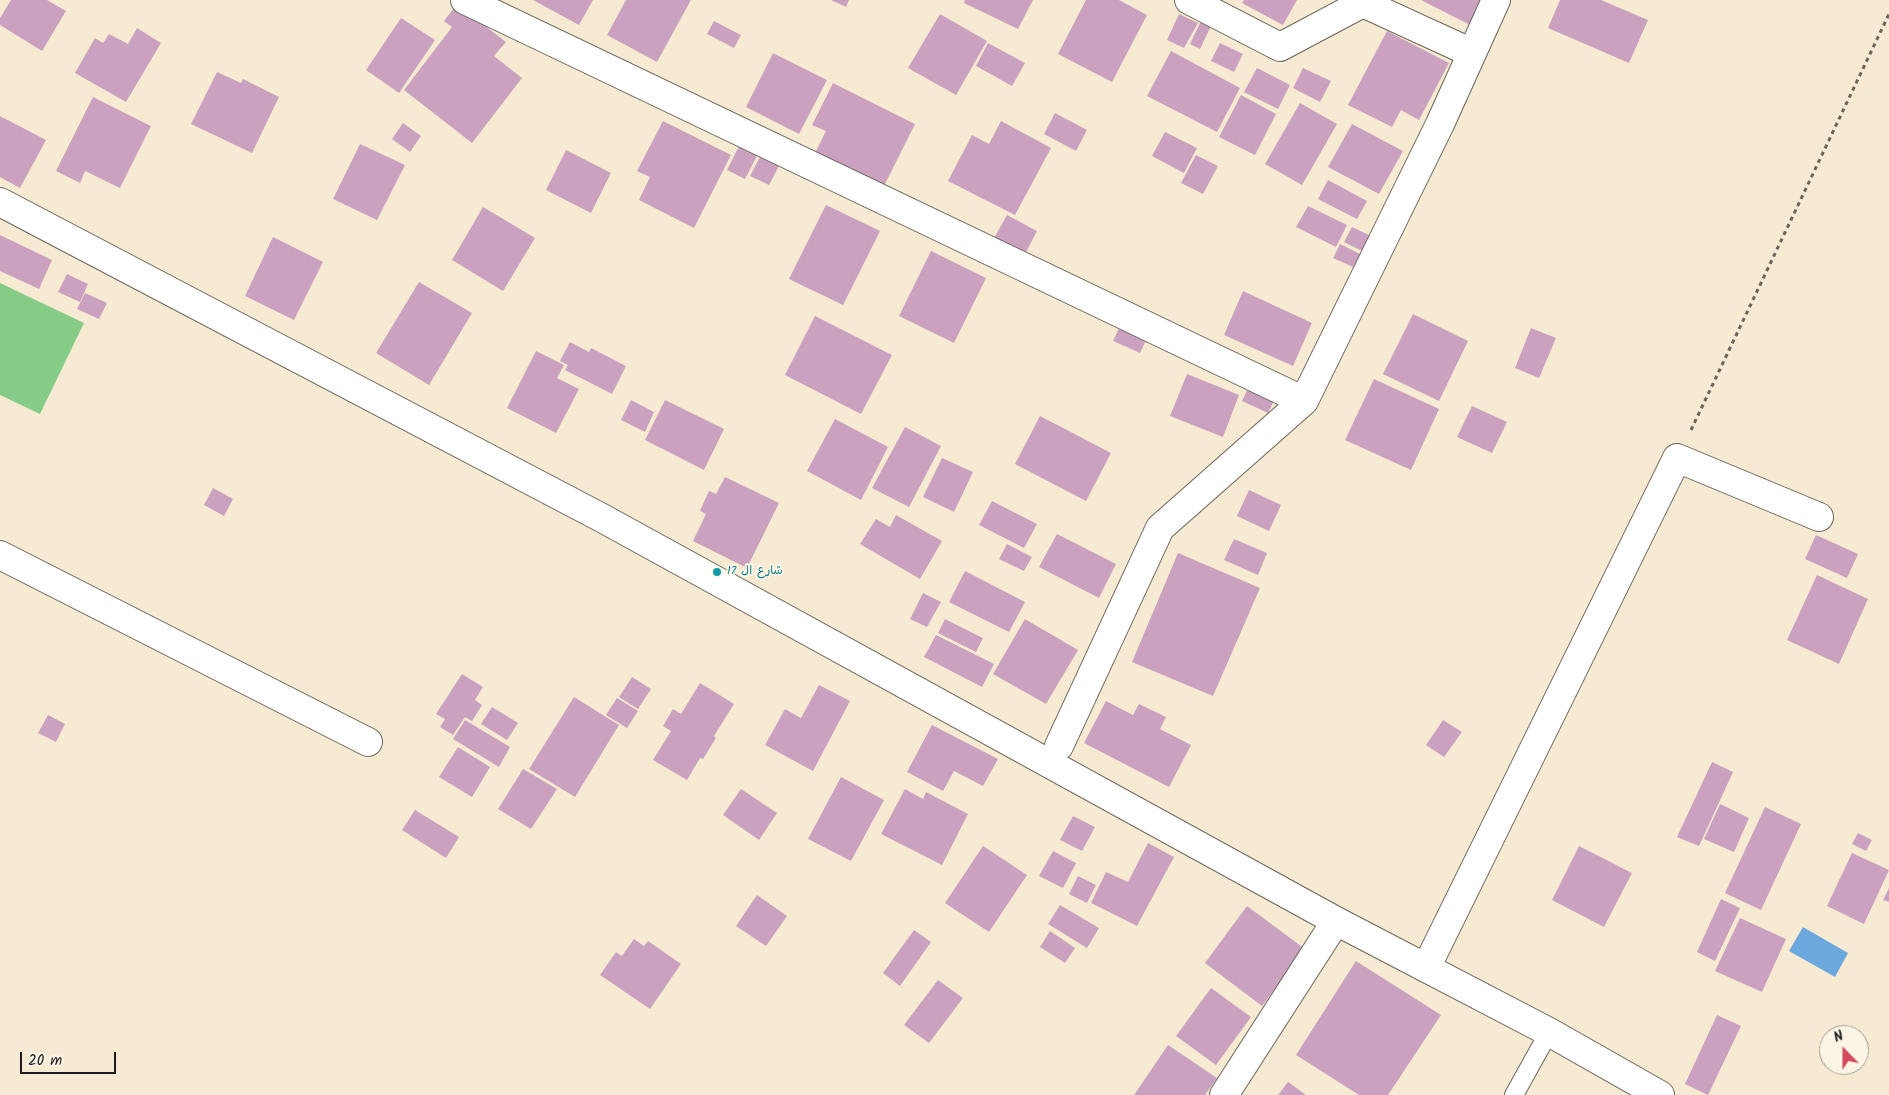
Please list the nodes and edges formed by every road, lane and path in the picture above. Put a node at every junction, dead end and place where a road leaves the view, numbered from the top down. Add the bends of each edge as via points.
1 (465, 0) edge
2 (1189, 0) edge
3 (1496, 0) edge
4 (1889, 14) edge
5 (1472, 53) junction
6 (0, 202) edge
7 (1304, 401) junction
8 (1678, 458) junction
9 (1819, 517) dead end
10 (0, 555) edge
11 (368, 742) dead end
12 (1059, 746) dead end
13 (1336, 921) junction
14 (1426, 968) junction
15 (1548, 1032) junction
16 (1224, 1095) edge
17 (1514, 1095) edge
18 (1660, 1095) edge

1 - 7 street
2 - 5 street via 1280,48 1363,3
3 - 5 street
4 - 8 path
5 - 7 street
6 - 13 street via 602,518
7 - 12 street via 1160,528
8 - 9 street
8 - 14 street
10 - 11 street
13 - 14 street
13 - 16 street
14 - 15 street
15 - 17 lane
15 - 18 street

